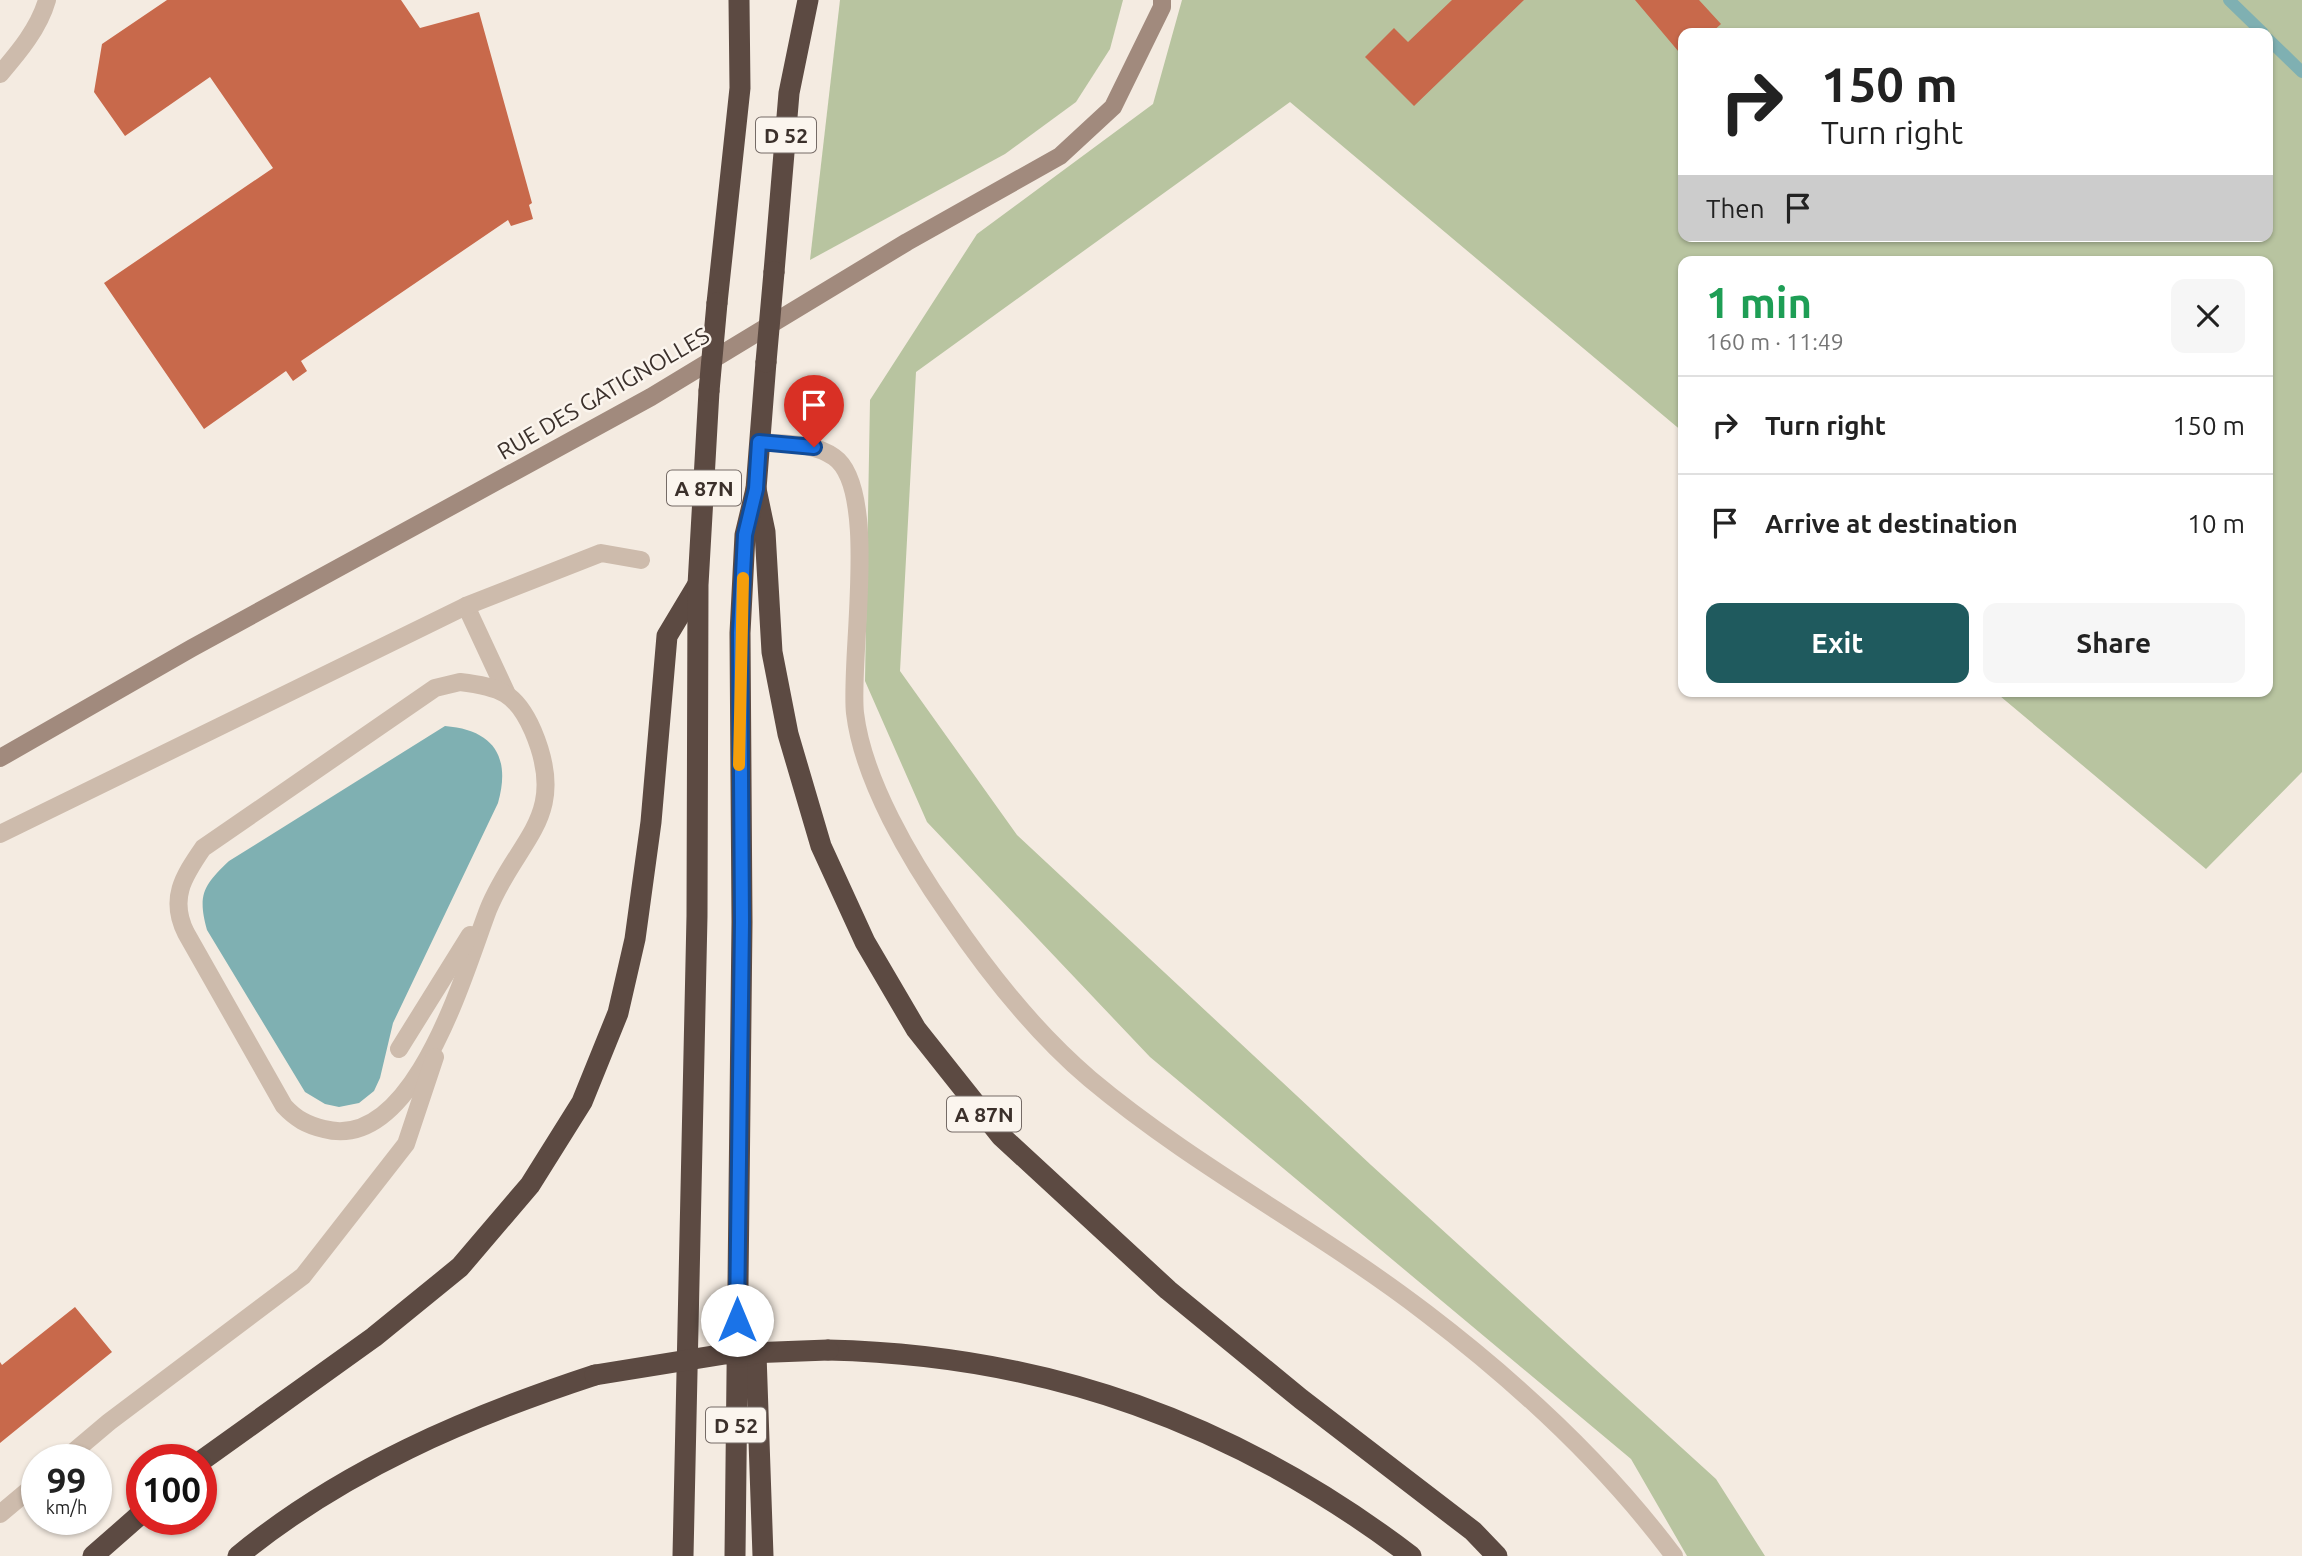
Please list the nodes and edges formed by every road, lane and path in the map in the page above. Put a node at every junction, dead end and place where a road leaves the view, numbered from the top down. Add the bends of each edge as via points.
1 (47, 0) edge
2 (740, 0) edge
3 (808, 0) edge
4 (1162, 0) edge
5 (0, 74) edge
6 (759, 442) junction
7 (756, 489) junction
8 (641, 560) dead end
9 (698, 584) junction
10 (467, 606) junction
11 (506, 692) junction
12 (0, 758) edge
13 (0, 834) edge
14 (494, 897) junction
15 (441, 1038) junction
16 (399, 1049) dead end
17 (737, 1294) junction
18 (83, 1444) edge
19 (217, 1450) edge
20 (21, 1496) edge
21 (0, 1514) edge
22 (126, 1527) edge
23 (93, 1556) edge
24 (238, 1556) edge
25 (683, 1556) edge
26 (735, 1556) edge
27 (763, 1556) edge
28 (1411, 1556) edge
29 (1497, 1556) edge
30 (1674, 1556) edge

1 - 5 lane via 19,53
2 - 9 highway, A 87N, bridge via 739,100 709,391
3 - 6 highway, D 52, bridge via 789,93
4 - 12 street, RUE DES GATIGNOLLES via 1113,107 1060,156 907,242 651,397
6 - 7 highway, D 52
6 - 30 lane via 814,447 843,464 855,498 859,546 853,668 861,744 885,805 915,860 996,981 1088,1077 1166,1138 1426,1313 1552,1417 1634,1502
7 - 17 highway, D 52 via 745,535 740,633
7 - 29 highway, A 87N via 765,532 772,652 788,734 821,846 865,942 916,1029 1001,1136 1168,1290 1473,1531
8 - 10 lane via 601,553
9 - 19 highway via 667,636 651,822 635,939 618,1013 582,1102 530,1185 460,1267 374,1337
9 - 25 highway, A 87N via 697,916
10 - 11 lane
10 - 13 lane
11 - 14 lane via 518,702 532,728 546,763 548,785 540,817
11 - 15 lane via 460,682 435,688 204,848 187,871 178,895 178,917 186,933 295,1118 341,1133 375,1123 394,1106
14 - 15 lane
14 - 16 lane
15 - 18 lane via 405,1144 303,1276
17 - 26 highway, D 52
17 - 27 highway via 755,1325
20 - 21 lane
22 - 23 highway
24 - 28 highway, bridge via 368,1469 502,1406 595,1375 725,1354 828,1350 950,1358 1026,1372 1171,1417 1307,1483

